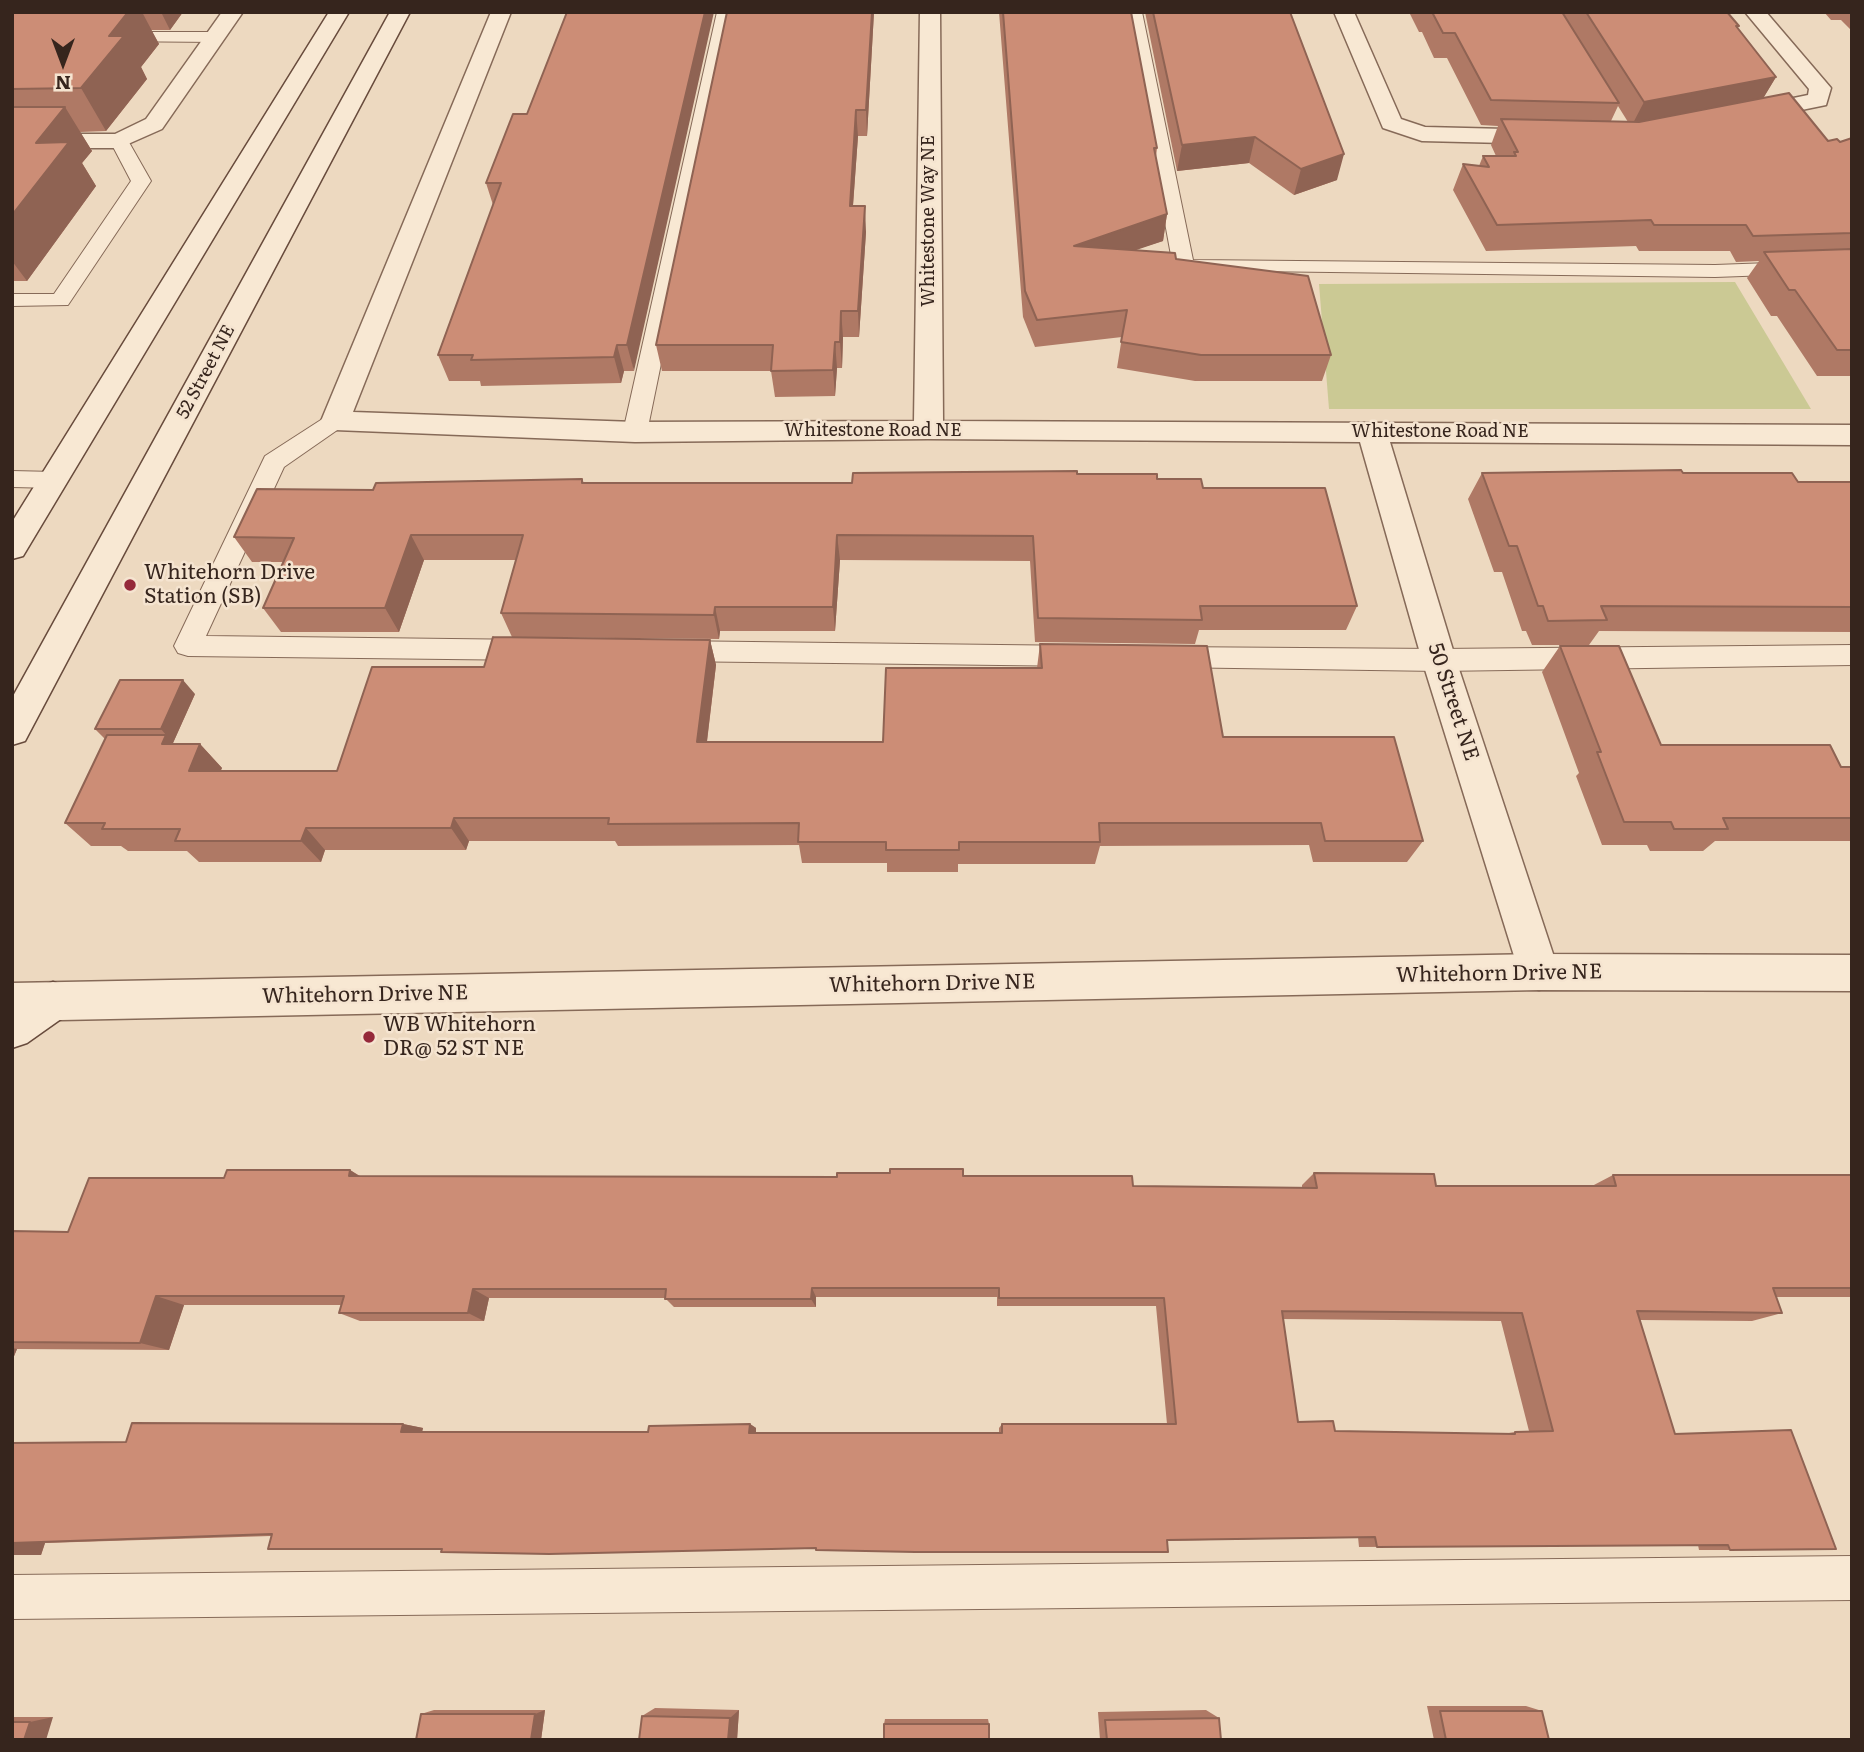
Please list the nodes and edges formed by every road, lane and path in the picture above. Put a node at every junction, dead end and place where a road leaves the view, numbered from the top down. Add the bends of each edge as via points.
1 (233, 12) edge
2 (339, 12) edge
3 (400, 12) edge
4 (501, 12) edge
5 (725, 12) edge
6 (930, 12) edge
7 (1134, 12) edge
8 (1344, 12) edge
9 (1755, 12) edge
10 (94, 37) edge
11 (216, 37) junction
12 (1729, 118) edge
13 (1572, 137) edge
14 (12, 141) edge
15 (119, 141) junction
16 (1852, 266) edge
17 (12, 300) edge
18 (335, 421) junction
19 (928, 430) junction
20 (635, 432) junction
21 (1372, 432) junction
22 (1852, 435) edge
23 (12, 479) edge
24 (54, 480) junction
25 (12, 548) edge
26 (564, 650) edge
27 (647, 651) edge
28 (1852, 655) edge
29 (1106, 656) edge
30 (1133, 656) edge
31 (1439, 660) junction
32 (12, 731) edge
33 (1539, 972) junction
34 (1852, 973) edge
35 (53, 1001) junction
36 (12, 1002) edge
37 (12, 1029) edge
38 (1852, 1578) edge
39 (12, 1597) edge

1 - 11 street
2 - 24 street
3 - 32 street, 52 Street NE
4 - 18 street
5 - 20 lane
6 - 19 street, Whitestone Way NE
7 - 16 lane via 1184,265 1715,271
8 - 13 street via 1391,123 1422,134
9 - 12 street via 1820,88 1818,100
10 - 11 lane
11 - 15 street via 154,124
14 - 15 street
15 - 17 lane via 141,181 60,300
18 - 20 street, Whitestone Road NE
18 - 26 lane via 274,462 188,646
19 - 20 street, Whitestone Road NE
19 - 21 street, Whitestone Road NE
21 - 22 street, Whitestone Road NE
21 - 31 street, 50 Street NE
23 - 24 lane
24 - 25 street
27 - 29 lane
28 - 31 lane
30 - 31 lane
31 - 33 street, 50 Street NE
33 - 34 street, Whitehorn Drive NE
33 - 35 street, Whitehorn Drive NE
35 - 36 street, Whitehorn Drive NE
35 - 37 street
38 - 39 lane

